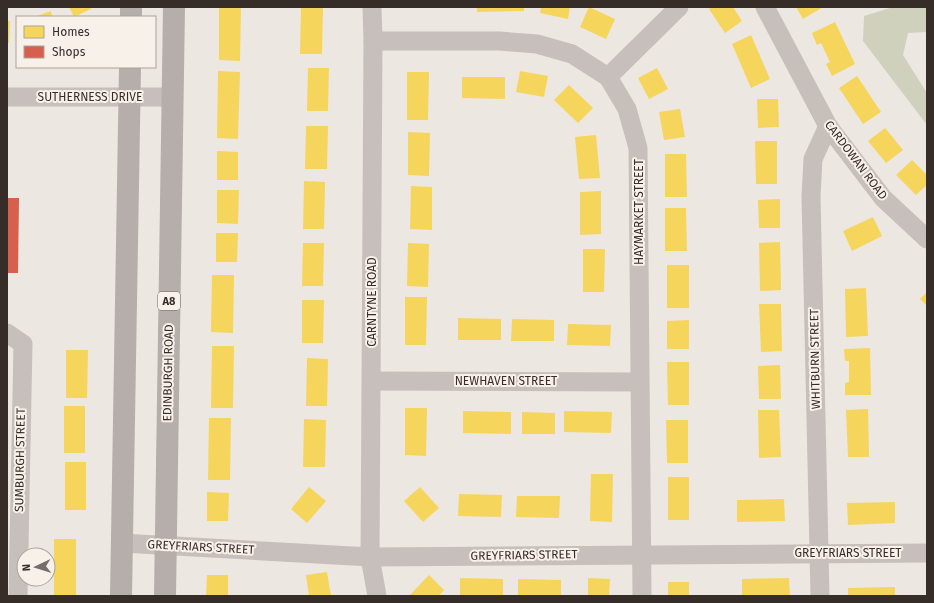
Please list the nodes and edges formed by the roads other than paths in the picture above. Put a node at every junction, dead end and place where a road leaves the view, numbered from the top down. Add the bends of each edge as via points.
1 (174, 7) edge
2 (372, 7) edge
3 (679, 7) edge
4 (765, 7) edge
5 (373, 40) junction
6 (130, 68) edge
7 (608, 77) junction
8 (130, 96) junction
9 (7, 97) edge
10 (172, 97) junction
11 (828, 126) junction
12 (927, 239) edge
13 (7, 333) edge
14 (372, 381) junction
15 (639, 382) junction
16 (13, 489) edge
17 (122, 543) junction
18 (165, 545) junction
19 (819, 553) junction
20 (927, 553) edge
21 (642, 554) junction
22 (370, 557) junction
23 (18, 596) edge
24 (121, 596) edge
25 (165, 596) edge
26 (376, 596) edge
27 (642, 596) edge
28 (820, 596) edge

1 - 10 main road, EDINBURGH ROAD / A8
2 - 5 street, CARNTYNE ROAD
3 - 7 street
4 - 11 street, CARDOWAN ROAD
5 - 7 street, HAYMARKET STREET via 499,41 537,44 572,54
5 - 14 street, CARNTYNE ROAD
6 - 8 main road
7 - 15 street, HAYMARKET STREET via 628,109 638,148
8 - 9 street, SUTHERNESS DRIVE
8 - 10 street, SUTHERNESS DRIVE
8 - 17 main road
10 - 18 main road, EDINBURGH ROAD / A8
11 - 12 street, CARDOWAN ROAD via 884,198
11 - 19 street, WHITBURN STREET via 813,159 811,196
13 - 16 street, SUMBURGH STREET via 23,344
14 - 15 street, NEWHAVEN STREET
14 - 22 street, CARNTYNE ROAD
15 - 21 street, HAYMARKET STREET
16 - 23 street, SUMBURGH STREET
17 - 18 street, GREYFRIARS STREET
17 - 24 main road
18 - 22 street, GREYFRIARS STREET
18 - 25 main road, EDINBURGH ROAD / A8
19 - 20 street, GREYFRIARS STREET
19 - 21 street, GREYFRIARS STREET
19 - 28 street, WHITBURN STREET
21 - 22 street, GREYFRIARS STREET
21 - 27 street, HAYMARKET STREET
22 - 26 street, CARNTYNE ROAD

